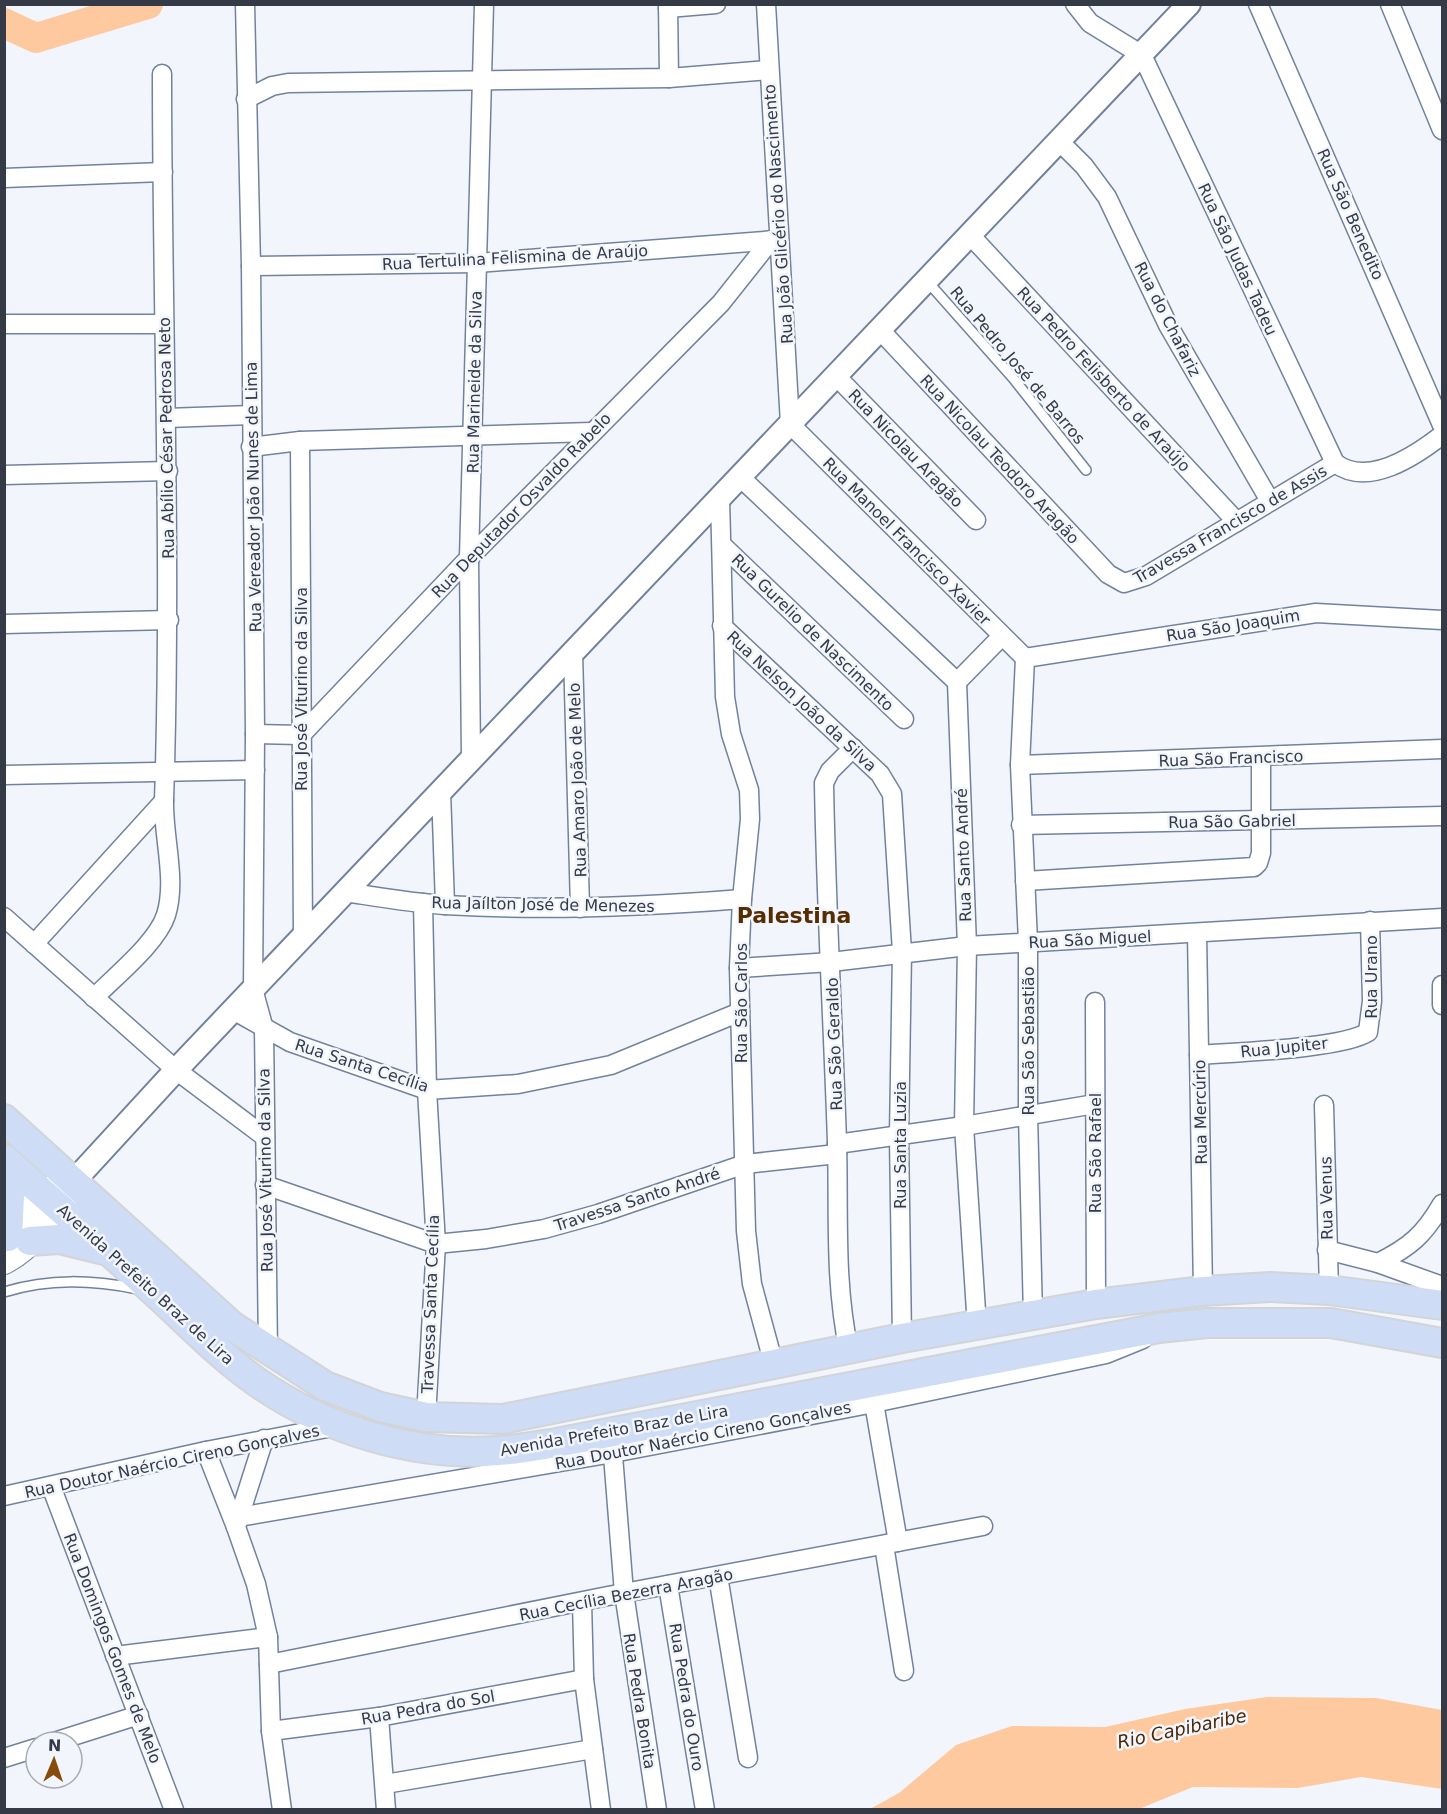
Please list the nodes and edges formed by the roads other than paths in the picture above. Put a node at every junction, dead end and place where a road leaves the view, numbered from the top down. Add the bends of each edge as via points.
1 (245, 4) edge
2 (484, 4) edge
3 (716, 4) edge
4 (766, 4) edge
5 (1075, 4) edge
6 (1189, 4) edge
7 (1258, 4) edge
8 (1390, 4) edge
9 (668, 6) edge
10 (1142, 55) junction
11 (769, 70) junction
12 (162, 74) dead end
13 (669, 78) junction
14 (483, 80) junction
15 (246, 99) junction
16 (1443, 129) edge
17 (1059, 141) junction
18 (163, 172) junction
19 (4, 178) edge
20 (970, 235) junction
21 (775, 240) junction
22 (477, 263) junction
23 (251, 266) junction
24 (927, 280) junction
25 (4, 324) edge
26 (164, 324) junction
27 (880, 330) junction
28 (836, 376) junction
29 (251, 415) junction
30 (167, 418) junction
31 (790, 424) junction
32 (1443, 425) edge
33 (591, 432) junction
34 (473, 435) junction
35 (1443, 435) edge
36 (300, 441) junction
37 (251, 447) junction
38 (1335, 463) junction
39 (1086, 470) dead end
40 (168, 471) junction
41 (4, 475) edge
42 (740, 477) junction
43 (720, 498) junction
44 (1270, 501) junction
45 (976, 520) dead end
46 (1237, 522) junction
47 (722, 545) junction
48 (469, 558) junction
49 (1124, 583) joint
50 (169, 620) junction
51 (1443, 620) edge
52 (4, 624) edge
53 (722, 626) junction
54 (1002, 636) junction
55 (573, 652) junction
56 (1025, 658) junction
57 (957, 682) junction
58 (904, 719) dead end
59 (255, 734) junction
60 (301, 735) junction
61 (852, 748) junction
62 (1443, 749) edge
63 (1261, 757) junction
64 (471, 759) junction
65 (1020, 765) junction
66 (255, 770) junction
67 (167, 773) junction
68 (4, 775) edge
69 (441, 791) junction
70 (164, 801) junction
71 (1443, 816) edge
72 (1261, 821) junction
73 (1021, 825) junction
74 (1025, 880) junction
75 (345, 892) junction
76 (742, 899) junction
77 (423, 903) junction
78 (445, 905) junction
79 (580, 908) junction
80 (4, 917) edge
81 (1443, 918) edge
82 (1371, 921) junction
83 (1197, 933) junction
84 (303, 936) junction
85 (1028, 942) junction
86 (34, 944) junction
87 (967, 946) junction
88 (902, 952) junction
89 (831, 962) junction
90 (739, 968) junction
91 (1442, 984) edge
92 (253, 989) junction
93 (94, 998) junction
94 (1095, 1002) dead end
95 (1443, 1005) edge
96 (233, 1010) junction
97 (740, 1012) junction
98 (264, 1029) junction
99 (1368, 1032) joint
100 (1198, 1055) junction
101 (176, 1070) junction
102 (427, 1089) junction
103 (1095, 1104) junction
104 (1324, 1105) dead end
105 (1028, 1115) junction
106 (4, 1119) edge
107 (964, 1126) junction
108 (899, 1136) junction
109 (265, 1137) junction
110 (837, 1149) junction
111 (4, 1159) edge
112 (745, 1164) junction
113 (4, 1179) edge
114 (74, 1181) junction
115 (265, 1185) junction
116 (52, 1200) junction
117 (1443, 1204) edge
118 (436, 1244) junction
119 (12, 1245) edge
120 (1327, 1250) junction
121 (111, 1252) junction
122 (1378, 1263) junction
123 (1443, 1286) edge
124 (1329, 1290) junction
125 (1203, 1291) junction
126 (4, 1292) edge
127 (155, 1292) junction
128 (1096, 1304) junction
129 (1443, 1305) edge
130 (1033, 1316) junction
131 (977, 1327) junction
132 (1159, 1328) junction
133 (902, 1338) junction
134 (1443, 1343) edge
135 (849, 1351) junction
136 (268, 1352) junction
137 (774, 1365) junction
138 (874, 1403) junction
139 (426, 1417) junction
140 (340, 1426) junction
141 (264, 1439) junction
142 (612, 1443) junction
143 (206, 1451) junction
144 (51, 1486) junction
145 (4, 1496) edge
146 (238, 1522) junction
147 (983, 1526) dead end
148 (891, 1543) junction
149 (718, 1576) junction
150 (668, 1585) junction
151 (624, 1593) junction
152 (582, 1602) junction
153 (268, 1637) junction
154 (115, 1656) junction
155 (269, 1664) junction
156 (904, 1671) dead end
157 (584, 1679) junction
158 (139, 1715) junction
159 (379, 1717) junction
160 (271, 1731) junction
161 (84, 1732) edge
162 (593, 1749) junction
163 (24, 1752) edge
164 (4, 1758) edge
165 (748, 1758) dead end
166 (385, 1784) junction
167 (174, 1809) edge
168 (282, 1809) edge
169 (386, 1809) edge
170 (601, 1809) edge
171 (657, 1809) edge
172 (705, 1809) edge

1 - 15 street, Rua Vereador João Nunes de Lima
2 - 14 street, Rua Marineide da Silva
3 - 9 street
4 - 11 street, Rua João Glicério do Nascimento
5 - 10 street via 1090,23
6 - 10 street
7 - 32 street, Rua São Benedito
8 - 16 street
9 - 13 street
10 - 17 street
10 - 38 street, Rua São Judas Tadeu
11 - 13 street
11 - 21 street, Rua João Glicério do Nascimento
12 - 18 street, Rua Abílio César Pedrosa Neto
13 - 14 street
14 - 15 street via 288,83
14 - 22 street, Rua Marineide da Silva
15 - 23 street, Rua Vereador João Nunes de Lima
17 - 20 street
17 - 44 street, Rua do Chafariz via 1107,197 1168,325
18 - 19 street
18 - 26 street, Rua Abílio César Pedrosa Neto
20 - 24 street
20 - 46 street, Rua Pedro Felisberto de Araújo
21 - 22 street, Rua Tertulina Felismina de Araújo
21 - 31 street, Rua João Glicério do Nascimento
21 - 33 street, Rua Deputador Osvaldo Rabelo via 721,303
22 - 23 street, Rua Tertulina Felismina de Araújo
22 - 34 street, Rua Marineide da Silva
23 - 29 street, Rua Vereador João Nunes de Lima
24 - 27 street
24 - 39 lane, Rua Pedro José de Barros via 1013,378
25 - 26 street
26 - 30 street, Rua Abílio César Pedrosa Neto
27 - 28 street
27 - 49 street, Rua Nicolau Teodoro Aragão via 1108,574
28 - 31 street
28 - 45 street, Rua Nicolau Aragão
29 - 30 street
29 - 37 street, Rua Vereador João Nunes de Lima
30 - 40 street, Rua Abílio César Pedrosa Neto
31 - 42 street
31 - 54 street, Rua Manoel Francisco Xavier
33 - 34 street
33 - 48 street, Rua Deputador Osvaldo Rabelo
34 - 36 street
34 - 48 street, Rua Marineide da Silva
35 - 38 street via 1411,457 1368,472 1346,471
36 - 37 street
36 - 60 street, Rua José Viturino da Silva
37 - 59 street, Rua Vereador João Nunes de Lima
38 - 44 street, Travessa Francisco de Assis
40 - 41 street
40 - 50 street, Rua Abílio César Pedrosa Neto
42 - 43 street
42 - 57 street
43 - 47 street, Rua São Carlos
43 - 55 street
44 - 46 street, Travessa Francisco de Assis
46 - 49 street, Travessa Francisco de Assis via 1146,576
47 - 53 street, Rua São Carlos
47 - 58 street, Rua Gurelio de Nascimento
48 - 60 street, Rua Deputador Osvaldo Rabelo
48 - 64 street, Rua Marineide da Silva
50 - 52 street
50 - 67 street, Rua Abílio César Pedrosa Neto
51 - 56 street, Rua São Joaquim via 1305,614
53 - 61 street, Rua Nelson João da Silva
53 - 76 street, Rua São Carlos via 728,717 749,790 748,853
54 - 56 street, Rua Manoel Francisco Xavier
54 - 57 street
55 - 64 street
55 - 79 street, Rua Amaro João de Melo
56 - 65 street, Rua São Sebastião
57 - 87 street, Rua Santo André
59 - 60 street
59 - 66 street, Rua Vereador João Nunes de Lima
60 - 84 street, Rua José Viturino da Silva
61 - 88 street, Rua Nelson João da Silva via 880,774 892,794
61 - 89 street, Rua São Geraldo via 824,783
62 - 63 street, Rua São Francisco
63 - 65 street, Rua São Francisco
63 - 72 street
64 - 69 street
65 - 73 street, Rua São Sebastião
66 - 67 street
66 - 92 street, Rua Vereador João Nunes de Lima
67 - 68 street
67 - 70 street, Rua Abílio César Pedrosa Neto
69 - 75 street
69 - 78 street
70 - 86 street
70 - 93 street, Rua Abílio César Pedrosa Neto via 166,914 151,940
71 - 72 street, Rua São Gabriel
72 - 73 street, Rua São Gabriel
72 - 74 street via 1258,863 1239,869
73 - 74 street, Rua São Sebastião
74 - 85 street, Rua São Sebastião
75 - 77 street, Rua Jaílton José de Menezes
75 - 84 street
76 - 79 street, Rua Jaílton José de Menezes
76 - 90 street, Rua São Carlos
77 - 78 street, Rua Jaílton José de Menezes
77 - 102 street, Travessa Santa Cecília
78 - 79 street, Rua Jaílton José de Menezes
80 - 86 street
81 - 82 street, Rua São Miguel
82 - 83 street, Rua São Miguel
82 - 99 street, Rua Urano via 1372,1009
83 - 85 street, Rua São Miguel
83 - 100 street, Rua Mercúrio
84 - 92 street
85 - 87 street, Rua São Miguel
85 - 105 street, Rua São Sebastião
86 - 93 street
87 - 88 street, Rua São Miguel
87 - 107 street, Rua Santo André
88 - 89 street, Rua São Miguel
88 - 108 street, Rua Santa Luzia
89 - 90 street, Rua São Miguel
89 - 110 street, Rua São Geraldo
90 - 97 street, Rua São Carlos
91 - 95 street
92 - 96 street
92 - 98 street, Rua José Viturino da Silva
93 - 101 street
94 - 103 street, Rua São Rafael
96 - 98 street, Rua Santa Cecília
96 - 101 street
97 - 102 street, Rua Santa Cecília via 611,1065 518,1084
97 - 112 street, Rua São Carlos
98 - 102 street, Rua Santa Cecília via 290,1042
98 - 109 street, Rua José Viturino da Silva
99 - 100 street, Rua Jupiter via 1358,1038 1326,1043
100 - 125 street, Rua Mercúrio
101 - 109 street
101 - 114 street
102 - 118 street, Travessa Santa Cecília
103 - 105 street, Travessa Santo André
103 - 128 street, Rua São Rafael
104 - 120 street, Rua Venus
105 - 107 street, Travessa Santo André
105 - 130 street, Rua São Sebastião
106 - 114 main road, Avenida Prefeito Braz de Lira
107 - 108 street, Travessa Santo André
107 - 131 street, Rua Santo André
108 - 110 street, Travessa Santo André
108 - 133 street, Rua Santa Luzia
109 - 115 street, Rua José Viturino da Silva
110 - 112 street, Travessa Santo André
110 - 135 street, Rua São Geraldo via 838,1275 841,1318
111 - 116 main road, Avenida Prefeito Braz de Lira
112 - 118 street, Travessa Santo André via 544,1229
112 - 137 street, Rua São Carlos via 748,1257
113 - 119 main road via 10,1196
114 - 116 main road
114 - 136 main road, Avenida Prefeito Braz de Lira via 232,1326
115 - 118 street, Travessa Santo André
115 - 136 street, Rua José Viturino da Silva
116 - 119 main road
116 - 121 main road, Avenida Prefeito Braz de Lira
117 - 122 street via 1426,1231
118 - 139 street, Travessa Santa Cecília
119 - 121 main road via 59,1239
120 - 122 street
120 - 124 street, Rua Venus
121 - 127 main road, Avenida Prefeito Braz de Lira
122 - 123 street
124 - 125 main road, Avenida Prefeito Braz de Lira via 1270,1287
124 - 129 main road, Avenida Prefeito Braz de Lira
125 - 128 main road, Avenida Prefeito Braz de Lira
126 - 127 lane via 66,1280
127 - 140 main road, Avenida Prefeito Braz de Lira via 256,1382 295,1407
128 - 130 main road, Avenida Prefeito Braz de Lira
130 - 131 main road, Avenida Prefeito Braz de Lira
131 - 133 main road, Avenida Prefeito Braz de Lira
132 - 134 main road, Avenida Prefeito Braz de Lira via 1207,1323 1331,1323
132 - 138 street, Rua Doutor Naércio Cireno Gonçalves via 1137,1343 1106,1354
132 - 142 main road, Avenida Prefeito Braz de Lira
133 - 135 main road, Avenida Prefeito Braz de Lira
135 - 137 main road, Avenida Prefeito Braz de Lira
136 - 139 main road, Avenida Prefeito Braz de Lira via 325,1386 380,1407
137 - 139 main road, Avenida Prefeito Braz de Lira via 503,1419
138 - 142 street, Rua Doutor Naércio Cireno Gonçalves
138 - 148 street
140 - 141 street, Rua Doutor Naércio Cireno Gonçalves
140 - 142 main road, Avenida Prefeito Braz de Lira via 391,1442 446,1451
141 - 143 street, Rua Doutor Naércio Cireno Gonçalves
141 - 146 street
142 - 146 street, Rua Doutor Naércio Cireno Gonçalves
142 - 151 street, Rua Pedra Bonita
143 - 144 street, Rua Doutor Naércio Cireno Gonçalves
143 - 146 street
144 - 145 street, Rua Doutor Naércio Cireno Gonçalves
144 - 154 street, Rua Domingos Gomes de Melo
146 - 153 street
147 - 148 street, Rua Cecília Bezerra Aragão
148 - 149 street, Rua Cecília Bezerra Aragão
148 - 156 street
149 - 150 street, Rua Cecília Bezerra Aragão
149 - 165 street
150 - 151 street, Rua Cecília Bezerra Aragão
150 - 172 street, Rua Pedra do Ouro
151 - 152 street, Rua Cecília Bezerra Aragão
151 - 171 street, Rua Pedra Bonita
152 - 155 street, Rua Cecília Bezerra Aragão
152 - 157 street
153 - 154 street
153 - 155 street
154 - 158 street, Rua Domingos Gomes de Melo
155 - 160 street
157 - 159 street, Rua Pedra do Sol
157 - 162 street
158 - 161 street
158 - 167 street, Rua Domingos Gomes de Melo
159 - 160 street, Rua Pedra do Sol
159 - 166 street
160 - 168 street
162 - 166 street
162 - 170 street
163 - 164 street
166 - 169 street

